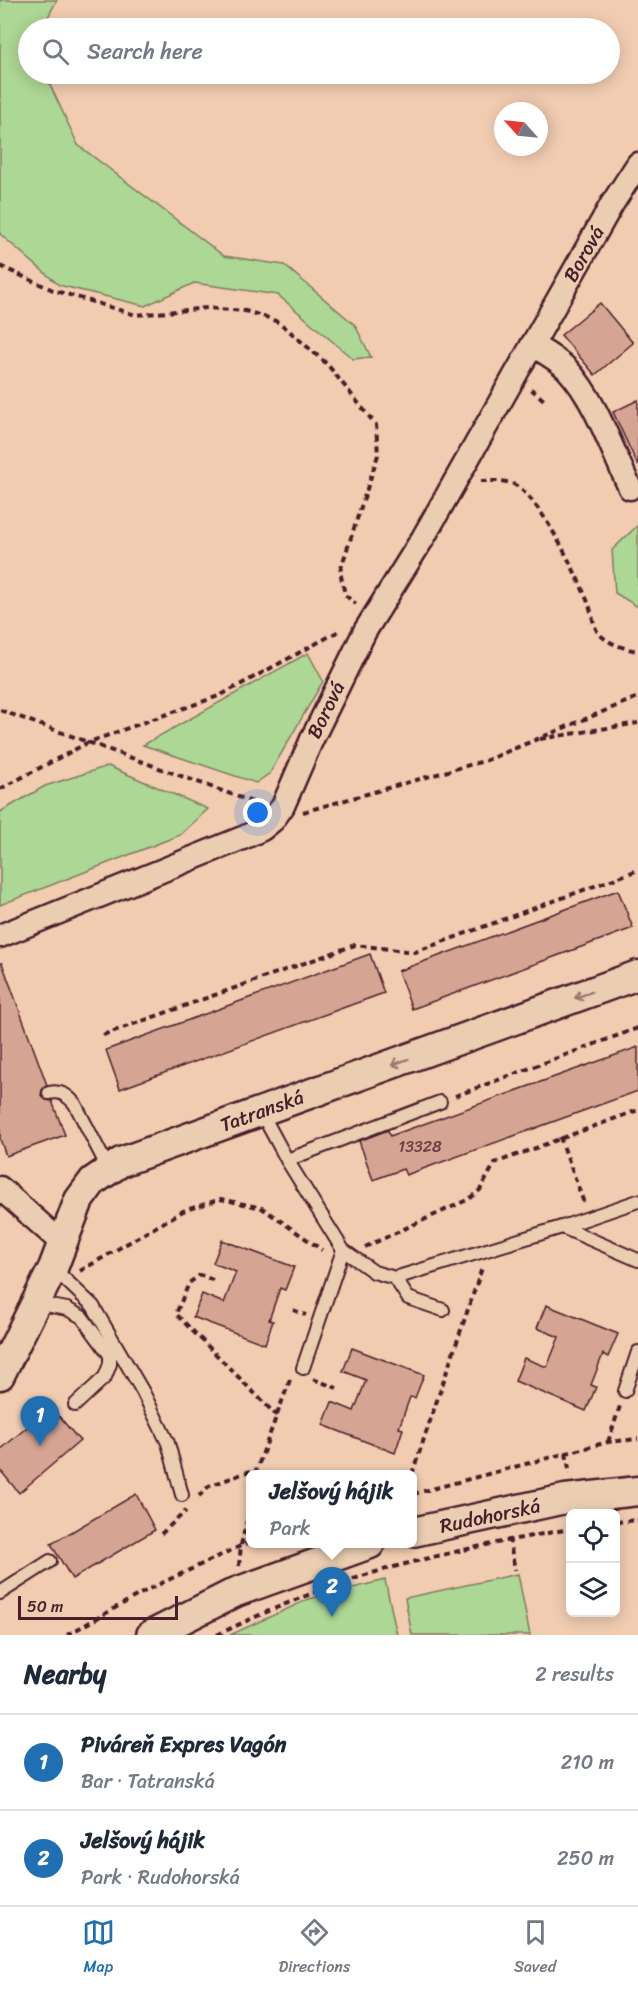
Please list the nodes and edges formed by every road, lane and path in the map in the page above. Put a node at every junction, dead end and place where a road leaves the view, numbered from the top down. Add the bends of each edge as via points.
1 (638, 164) edge
2 (0, 266) edge
3 (532, 345) junction
4 (526, 385) dead end
5 (544, 400) dead end
6 (473, 481) dead end
7 (630, 488) dead end
8 (376, 611) junction
9 (638, 651) edge
10 (638, 697) edge
11 (0, 710) edge
12 (638, 723) edge
13 (533, 741) junction
14 (89, 742) junction
15 (0, 789) edge
16 (257, 804) dead end
17 (273, 820) junction
18 (638, 870) edge
19 (0, 936) edge
20 (638, 975) edge
21 (638, 1028) edge
22 (103, 1035) dead end
23 (49, 1093) dead end
24 (440, 1102) joint
25 (638, 1110) edge
26 (261, 1112) junction
27 (560, 1137) junction
28 (287, 1160) junction
29 (109, 1170) junction
30 (0, 1188) edge
31 (580, 1192) dead end
32 (638, 1201) edge
33 (562, 1227) junction
34 (356, 1243) dead end
35 (343, 1250) junction
36 (488, 1251) junction
37 (326, 1252) dead end
38 (638, 1260) edge
39 (60, 1264) junction
40 (395, 1278) junction
41 (213, 1280) dead end
42 (36, 1303) junction
43 (443, 1310) dead end
44 (638, 1352) edge
45 (303, 1368) dead end
46 (0, 1375) edge
47 (625, 1391) joint
48 (75, 1405) dead end
49 (277, 1416) dead end
50 (638, 1439) edge
51 (608, 1442) junction
52 (413, 1470) edge
53 (246, 1473) edge
54 (209, 1486) dead end
55 (638, 1491) edge
56 (417, 1493) edge
57 (182, 1495) dead end
58 (638, 1520) edge
59 (620, 1522) edge
60 (246, 1525) edge
61 (506, 1526) junction
62 (566, 1528) edge
63 (417, 1532) edge
64 (246, 1543) edge
65 (241, 1545) junction
66 (359, 1548) edge
67 (50, 1561) dead end
68 (239, 1567) dead end
69 (515, 1570) dead end
70 (0, 1593) edge
71 (233, 1628) junction
72 (67, 1635) edge
73 (151, 1635) edge
74 (217, 1635) edge
75 (230, 1635) edge

1 - 3 street, Borová
2 - 8 path via 53,290 136,315 207,308 256,314 280,323 327,364 376,425 378,455 340,571 345,595 359,607
3 - 7 street via 556,359 578,383
3 - 8 street, Borová via 423,538
4 - 5 path
6 - 9 path via 514,484 524,493 540,511 575,573 597,632 620,648
8 - 14 path via 221,695
8 - 17 street, Borová
10 - 13 path
11 - 14 path
12 - 13 path
13 - 17 path via 487,760
14 - 15 path
14 - 16 path
17 - 19 street, Borová via 245,837
18 - 22 path via 415,952 355,945
20 -> 26 street, Tatranská
21 - 24 path
23 - 29 lane via 62,1093 75,1104
24 - 28 lane
25 - 27 path
26 - 28 lane
26 - 29 street, Tatranská via 121,1162
27 - 31 path
27 - 34 path via 495,1163 480,1190 467,1200 362,1248
28 - 35 lane
29 - 39 street, Tatranská via 93,1181 79,1200
30 - 39 street
32 - 33 lane
33 - 36 lane
33 - 38 lane
35 - 40 lane via 374,1272
35 - 45 lane
36 - 40 lane
36 - 52 path
37 - 39 path via 262,1208 221,1199 183,1211
39 - 42 street, Tatranská
39 - 57 lane via 93,1306 143,1392 168,1443
40 - 43 lane via 408,1298
41 - 49 path via 200,1275 189,1283 176,1314
42 - 46 street, Tatranská
42 - 48 lane via 82,1317 110,1355 105,1377
44 - 47 lane
47 - 51 path
50 - 51 path
51 - 56 path
53 - 54 path
55 - 61 street, Rudohorská via 565,1499
58 - 59 path
60 - 65 path
61 - 62 path
61 - 63 street, Rudohorská
61 - 69 path
61 - 71 path via 300,1598
64 - 65 path
65 - 68 path
65 - 72 path via 149,1589
66 - 73 street via 236,1592
67 - 70 lane
71 - 74 path
71 - 75 path

